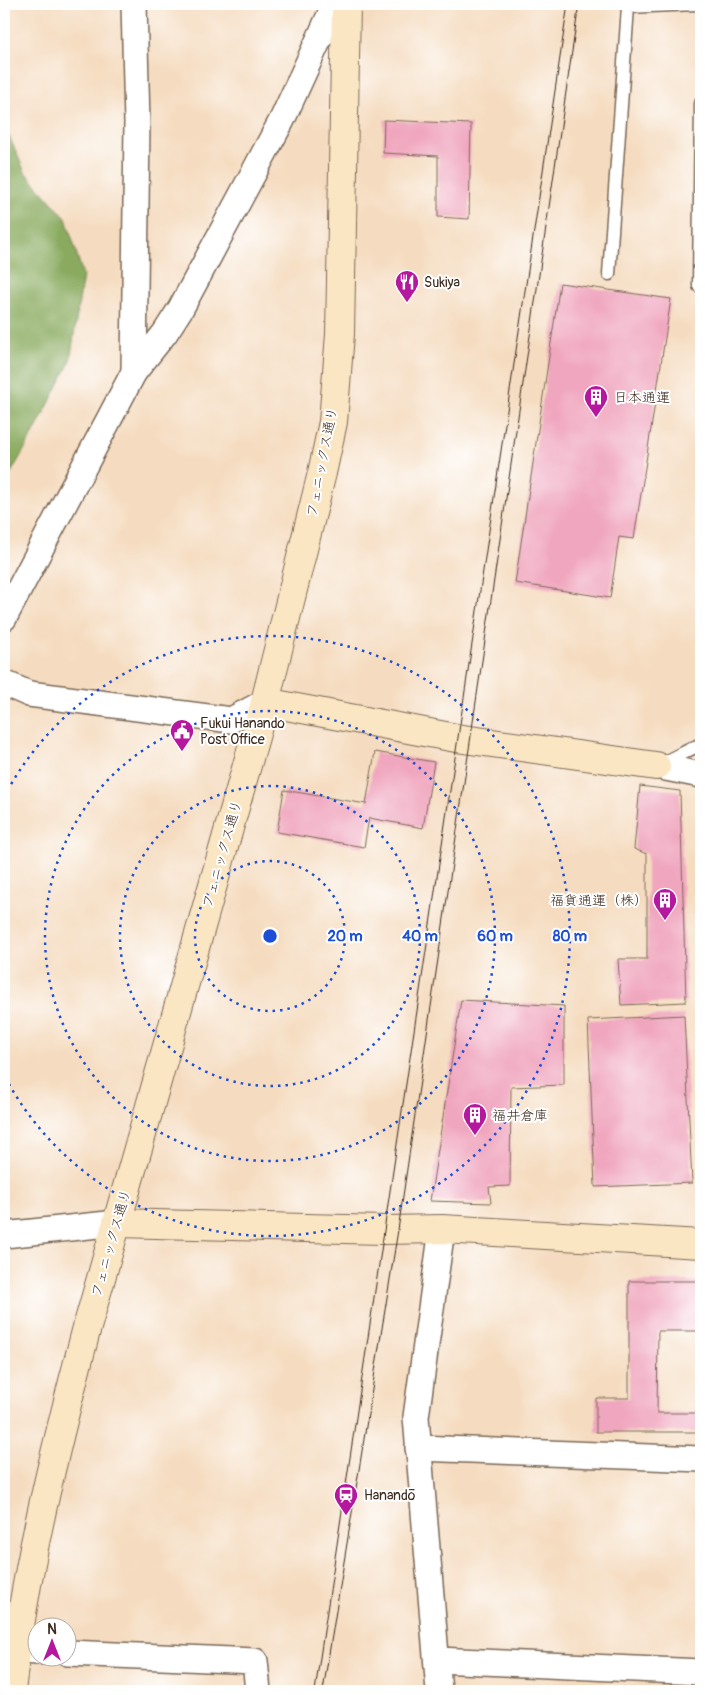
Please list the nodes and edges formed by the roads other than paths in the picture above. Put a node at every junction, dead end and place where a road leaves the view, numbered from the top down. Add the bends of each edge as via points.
1 (134, 4) edge
2 (335, 4) edge
3 (346, 4) edge
4 (697, 4) edge
5 (701, 6) edge
6 (701, 103) edge
7 (609, 274) dead end
8 (699, 286) dead end
9 (134, 372) junction
10 (4, 618) edge
11 (4, 683) edge
12 (265, 702) junction
13 (701, 744) edge
14 (656, 766) junction
15 (701, 775) edge
16 (117, 1222) junction
17 (442, 1229) junction
18 (4, 1235) edge
19 (701, 1244) edge
20 (418, 1448) junction
21 (701, 1459) edge
22 (19, 1651) edge
23 (78, 1653) edge
24 (437, 1660) junction
25 (701, 1672) edge
26 (11, 1691) edge
27 (258, 1691) edge
28 (439, 1691) edge

1 - 9 street via 137,122
2 - 9 street via 282,120 182,308
3 - 12 main road, フェニックス通り via 340,334 333,422
4 - 5 lane
4 - 7 lane via 628,7
6 - 8 lane
9 - 10 street
11 - 12 street via 28,694 231,720
12 - 14 main road via 456,738
12 - 16 main road, フェニックス通り
13 - 14 lane
14 - 15 street
16 - 17 main road
16 - 18 street
16 - 22 main road, フェニックス通り via 86,1331 36,1536
17 - 19 main road
17 - 20 street via 416,1417
20 - 21 street
20 - 24 street
22 - 26 main road, フェニックス通り
23 - 27 street via 255,1661
24 - 25 street
24 - 28 street

